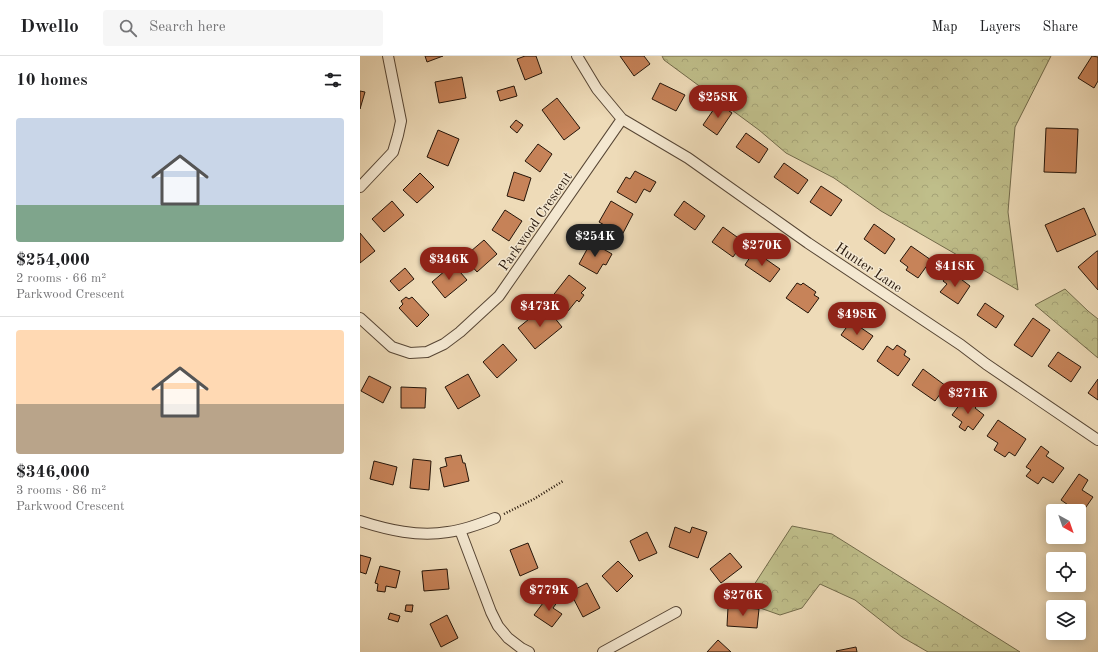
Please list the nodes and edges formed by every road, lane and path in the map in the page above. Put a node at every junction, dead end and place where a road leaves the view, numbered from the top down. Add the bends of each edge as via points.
1 (388, 56) edge
2 (577, 56) edge
3 (622, 119) junction
4 (360, 188) edge
5 (360, 318) edge
6 (1098, 440) edge
7 (563, 481) dead end
8 (495, 518) joint
9 (360, 522) edge
10 (460, 530) junction
11 (676, 612) dead end
12 (529, 652) edge
13 (603, 652) edge

1 - 4 street via 401,121 392,152
2 - 3 street, Hunter Lane via 597,89
3 - 5 street, Parkwood Crescent via 499,296 460,332 427,352 410,353 392,347
3 - 6 street, Hunter Lane via 688,158 808,243
7 - 8 path
8 - 10 street
9 - 10 street via 409,533 428,534
10 - 12 street via 498,626 508,638
11 - 13 street

